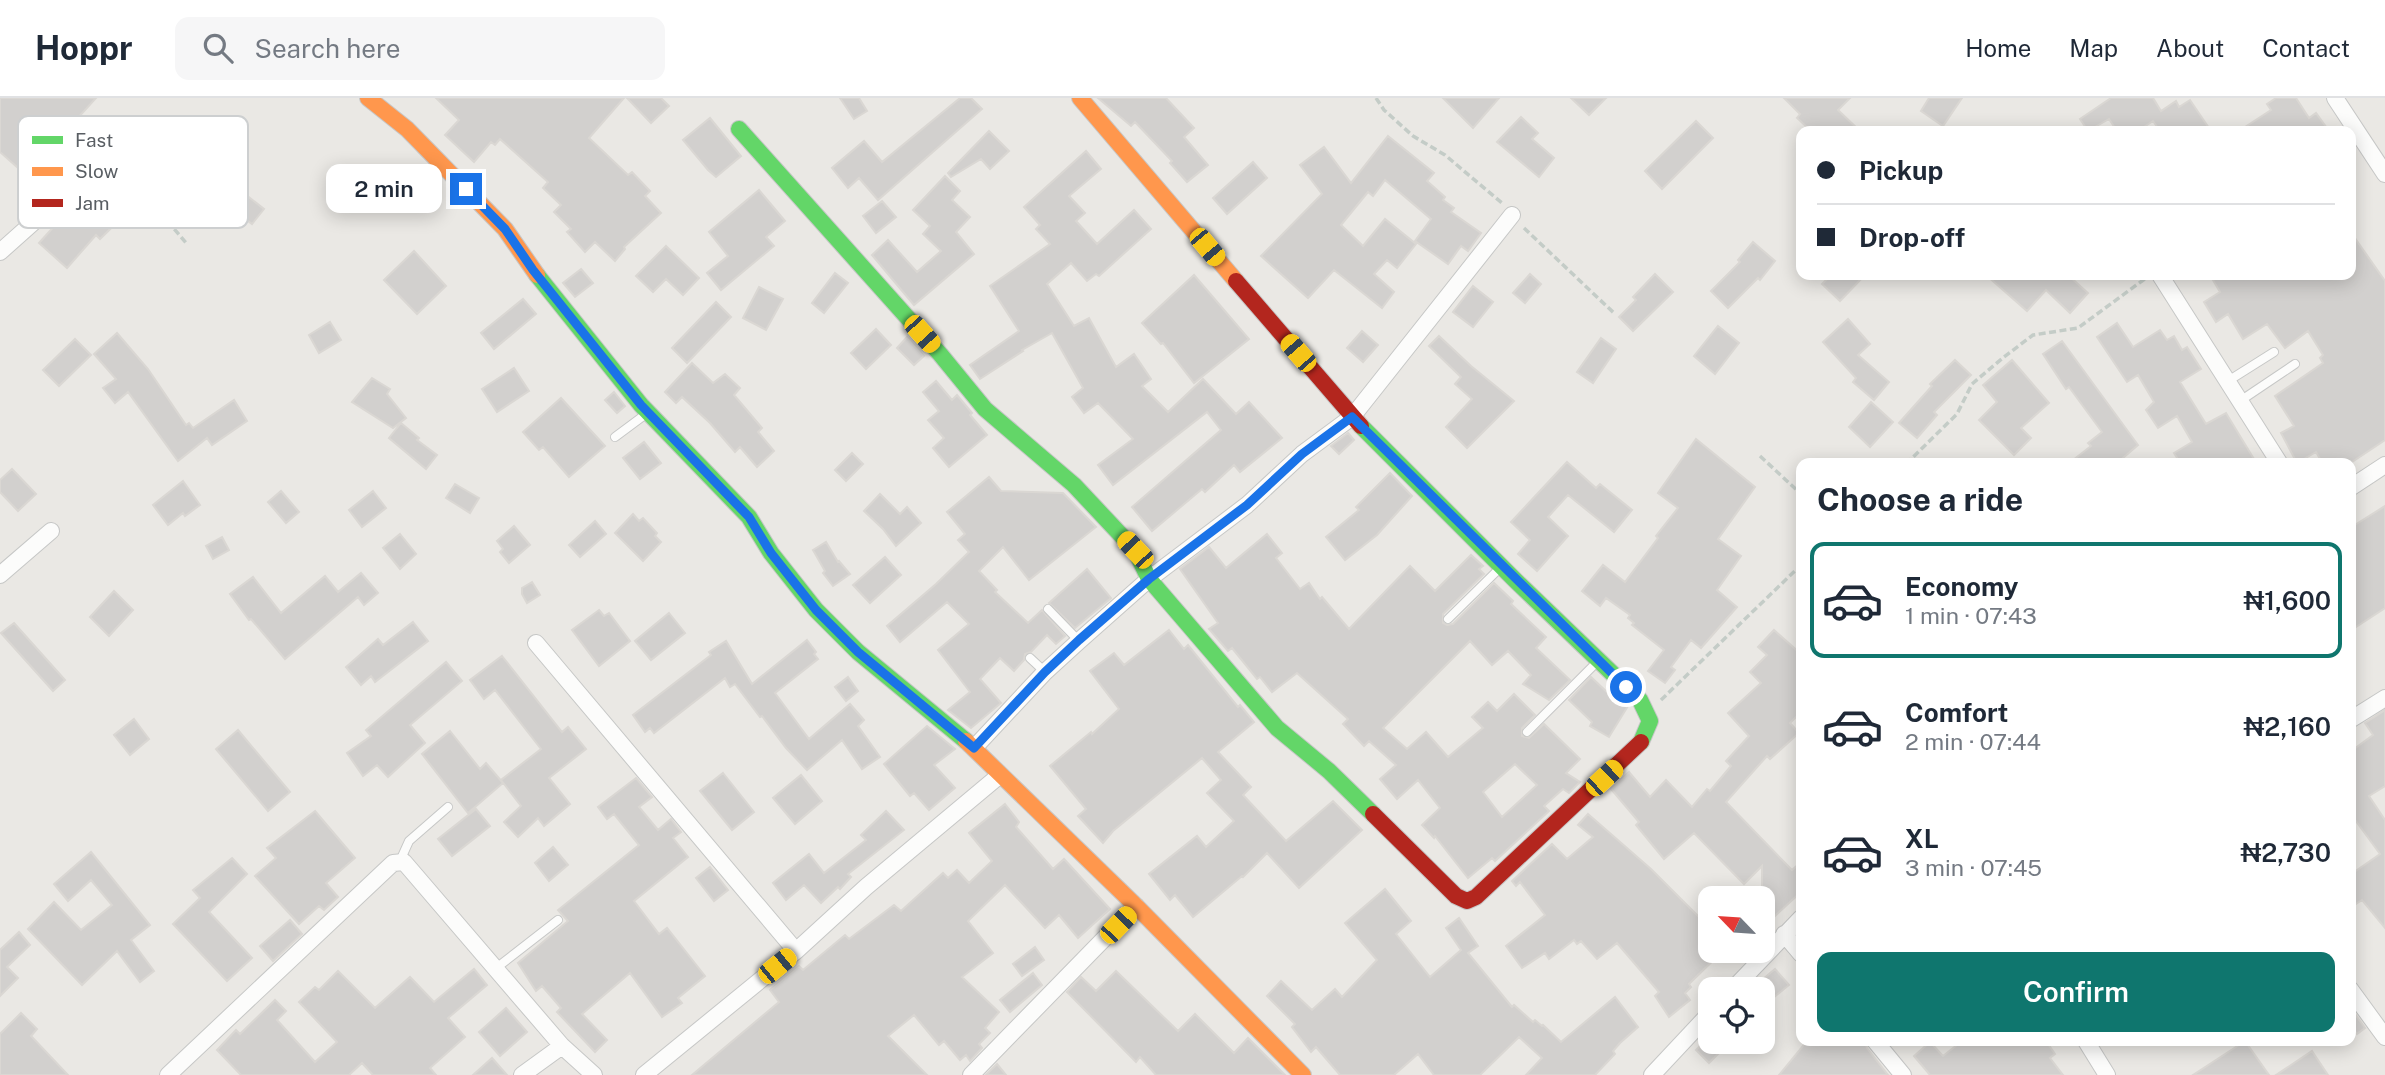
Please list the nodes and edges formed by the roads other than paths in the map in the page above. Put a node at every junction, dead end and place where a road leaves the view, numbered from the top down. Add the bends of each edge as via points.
1 (368, 98) edge
2 (1080, 98) edge
3 (2335, 98) edge
4 (2353, 126) edge
5 (739, 129) dead end
6 (2356, 130) edge
7 (2385, 174) edge
8 (1512, 215) dead end
9 (28, 228) edge
10 (0, 253) edge
11 (2163, 280) edge
12 (2274, 352) dead end
13 (2295, 364) dead end
14 (2228, 381) junction
15 (2240, 401) junction
16 (648, 412) junction
17 (1352, 417) junction
18 (615, 437) dead end
19 (2276, 458) edge
20 (2385, 465) edge
21 (2356, 484) edge
22 (51, 531) dead end
23 (1502, 566) junction
24 (0, 575) edge
25 (1149, 579) junction
26 (1048, 610) dead end
27 (1448, 620) dead end
28 (1079, 640) junction
29 (536, 643) dead end
30 (1030, 658) dead end
31 (1598, 660) junction
32 (1045, 672) junction
33 (2385, 698) edge
34 (2356, 716) edge
35 (1527, 732) dead end
36 (974, 748) junction
37 (1000, 775) junction
38 (448, 807) dead end
39 (400, 861) junction
40 (1136, 906) junction
41 (558, 920) dead end
42 (1796, 923) edge
43 (1784, 934) junction
44 (1796, 948) edge
45 (796, 951) junction
46 (495, 968) junction
47 (1744, 977) edge
48 (2356, 997) edge
49 (1698, 1026) edge
50 (2385, 1037) edge
51 (562, 1046) junction
52 (1879, 1046) edge
53 (2089, 1046) edge
54 (1295, 1072) edge
55 (168, 1075) edge
56 (522, 1075) edge
57 (594, 1075) edge
58 (644, 1075) edge
59 (971, 1075) edge
60 (1652, 1075) edge
61 (1903, 1075) edge
62 (2108, 1075) edge

1 - 16 street via 407,129 505,229
2 - 17 street
3 - 4 street
5 - 25 street via 985,409 1074,485 1135,550
6 - 7 street
8 - 17 street
9 - 10 street
11 - 14 street
12 - 14 lane
13 - 15 lane
14 - 15 street
15 - 19 street
16 - 18 lane
16 - 36 street via 749,517 816,610 858,652
17 - 23 street
17 - 25 street
20 - 21 street
22 - 24 street
23 - 27 lane
23 - 31 street
25 - 28 street
25 - 31 street via 1277,728 1329,771 1456,896 1467,901 1640,744 1650,721 1640,700
26 - 28 lane
28 - 32 street
29 - 45 street
30 - 32 lane
31 - 35 lane
32 - 36 street
33 - 34 street
36 - 37 street
37 - 40 street
37 - 45 street
38 - 39 lane via 409,841
39 - 46 street
39 - 55 street
40 - 54 street
40 - 59 street
41 - 46 lane
42 - 43 street
43 - 44 street
43 - 47 street
45 - 58 street
46 - 51 street
48 - 50 street
49 - 60 street
51 - 56 street
51 - 57 street
52 - 61 street
53 - 62 street

